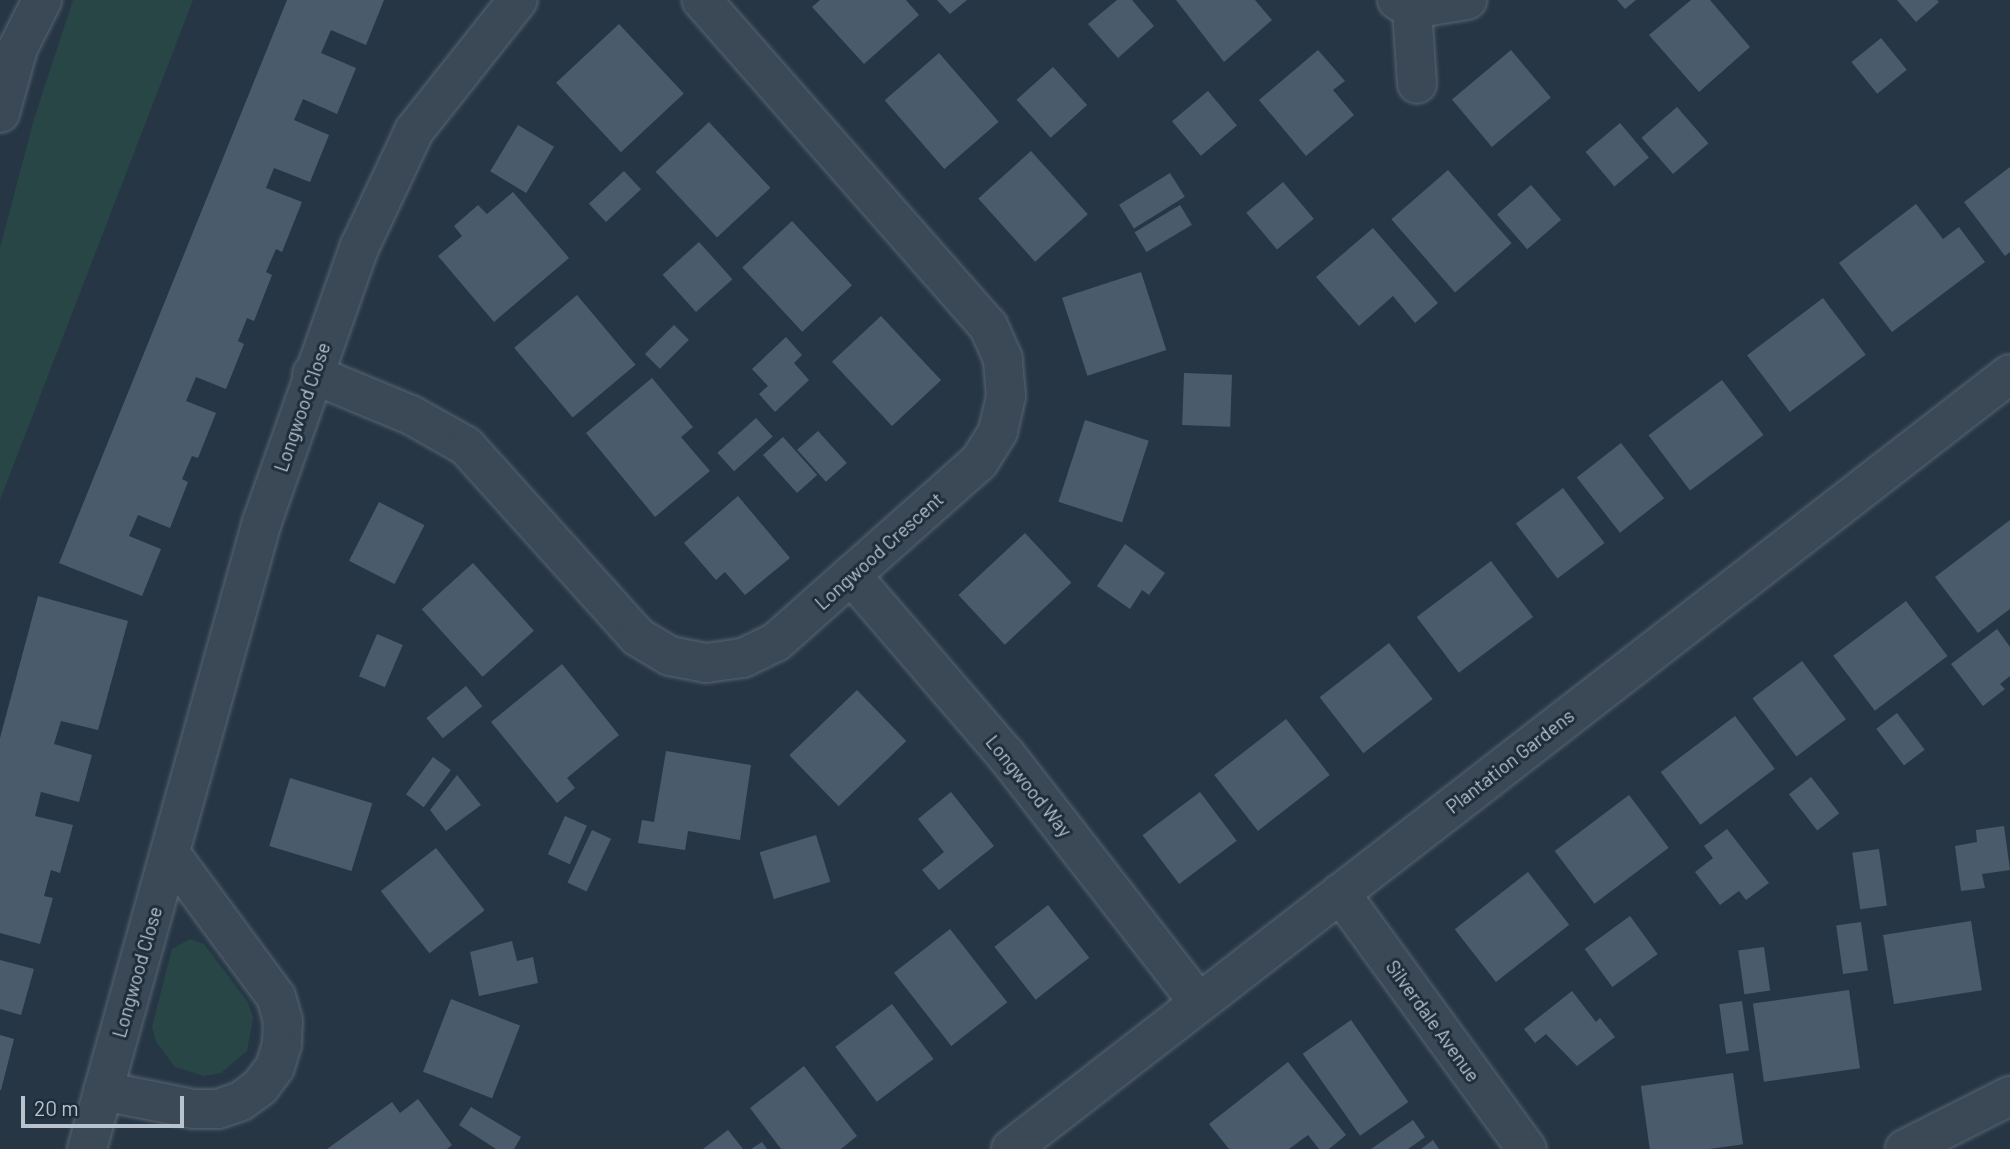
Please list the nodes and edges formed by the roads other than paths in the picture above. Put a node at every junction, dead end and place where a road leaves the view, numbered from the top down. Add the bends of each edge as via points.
1 (42, 0) edge
2 (518, 0) edge
3 (702, 0) edge
4 (1467, 0) edge
5 (1404, 5) edge
6 (1417, 83) dead end
7 (0, 113) edge
8 (312, 374) junction
9 (2010, 374) edge
10 (851, 575) junction
11 (170, 853) junction
12 (1340, 894) junction
13 (1199, 1003) junction
14 (103, 1091) junction
15 (2010, 1096) edge
16 (87, 1149) edge
17 (1011, 1149) edge
18 (1527, 1149) edge
19 (1905, 1149) edge

1 - 7 street via 18,48
2 - 8 street, Longwood Close via 414,131 360,246
3 - 10 street, Longwood Crescent via 988,326 1003,359 1006,396 998,431 979,462
4 - 5 street
5 - 6 street
8 - 10 street, Longwood Crescent via 411,415 466,446 638,637 670,656 706,663 743,659 776,642
8 - 11 street, Longwood Close via 262,522
9 - 12 street, Plantation Gardens
10 - 13 street, Longwood Way via 1006,755
11 - 14 street, Longwood Close
11 - 14 street via 276,997 283,1021 282,1044 275,1067 260,1087 241,1101 218,1109 194,1109
12 - 13 street, Plantation Gardens
12 - 18 street, Silverdale Avenue
13 - 17 street, Plantation Gardens
14 - 16 street, Longwood Close
15 - 19 street

